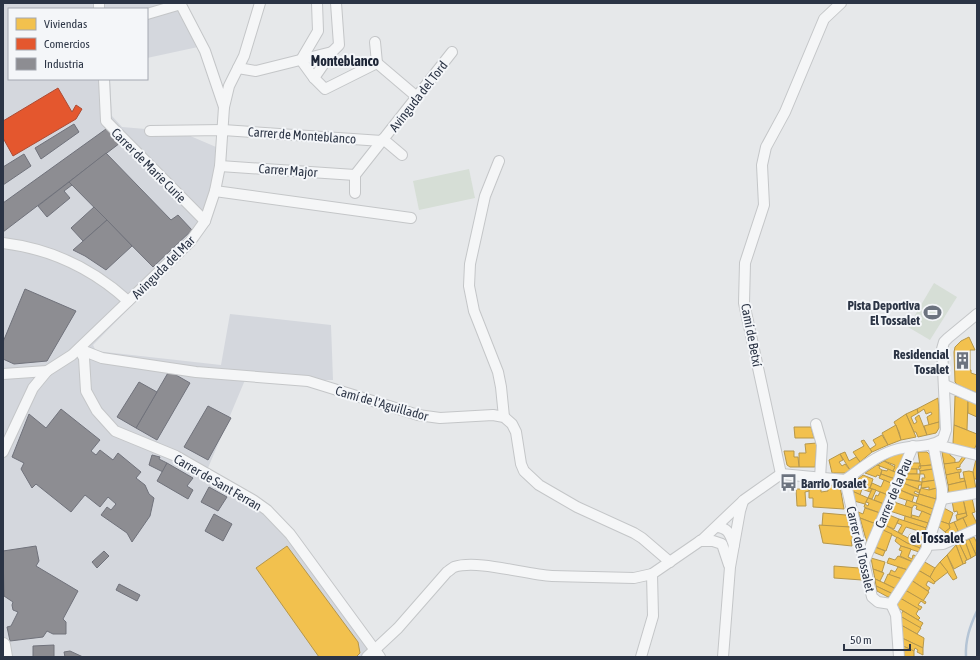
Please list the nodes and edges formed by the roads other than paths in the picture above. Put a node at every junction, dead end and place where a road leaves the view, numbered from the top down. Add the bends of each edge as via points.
1 (260, 3) edge
2 (317, 3) edge
3 (336, 3) edge
4 (841, 3) edge
5 (181, 4) edge
6 (148, 14) edge
7 (375, 42) dead end
8 (332, 52) junction
9 (452, 52) dead end
10 (301, 60) junction
11 (377, 63) junction
12 (238, 68) junction
13 (314, 78) junction
14 (104, 80) edge
15 (417, 97) junction
16 (224, 107) junction
17 (222, 130) junction
18 (150, 131) dead end
19 (382, 140) junction
20 (402, 154) dead end
21 (499, 161) dead end
22 (220, 166) junction
23 (355, 175) junction
24 (215, 191) junction
25 (355, 193) dead end
26 (411, 218) dead end
27 (205, 221) junction
28 (3, 243) edge
29 (128, 301) junction
30 (977, 314) edge
31 (79, 349) junction
32 (47, 371) junction
33 (3, 374) edge
34 (945, 386) junction
35 (977, 399) edge
36 (504, 417) junction
37 (816, 424) dead end
38 (934, 444) junction
39 (913, 446) junction
40 (3, 452) edge
41 (977, 455) edge
42 (782, 474) junction
43 (820, 478) junction
44 (845, 480) junction
45 (977, 493) edge
46 (942, 499) junction
47 (744, 500) junction
48 (717, 527) junction
49 (977, 529) edge
50 (700, 541) junction
51 (722, 544) junction
52 (927, 545) junction
53 (735, 546) junction
54 (670, 562) junction
55 (864, 562) junction
56 (730, 567) junction
57 (652, 574) junction
58 (891, 604) junction
59 (3, 645) edge
60 (374, 655) edge
61 (5, 657) edge
62 (641, 657) edge
63 (723, 657) edge
64 (899, 657) edge

1 - 12 street, Avinguda del Mar
2 - 10 street via 318,31
3 - 8 street via 339,45
4 - 42 street, Camí de Betxí via 824,20 785,112 766,147 762,165 764,205 745,263 744,303
5 - 6 street
5 - 16 street via 205,51
7 - 11 street
8 - 10 street
8 - 13 street
9 - 15 street, Avinguda del Tord
10 - 12 street via 256,71
10 - 13 street
11 - 13 street via 325,90
11 - 15 street
12 - 16 street, Avinguda del Mar via 229,86
14 - 27 street, Carrer de Marie Curie via 106,121
15 - 19 street, Avinguda del Tord
16 - 17 street, Avinguda del Mar
17 - 18 street
17 - 19 street, Carrer de Monteblanco
17 - 22 street, Avinguda del Mar
19 - 20 street, Avinguda del Tord
19 - 23 street
21 - 36 street via 485,196 470,264 469,286 474,311 498,372
22 - 23 street, Carrer Major
22 - 24 street, Avinguda del Mar
23 - 25 street
24 - 26 street
24 - 27 street, Avinguda del Mar
27 - 29 street, Avinguda del Mar via 190,242
28 - 29 street via 57,255 88,270
29 - 31 street, Avinguda del Mar
30 - 34 street via 944,342 942,358
31 - 32 street, Avinguda del Mar
31 - 36 street, Camí de l'Aguillador via 102,358 196,372 308,381 418,416 440,418 493,414
31 - 60 street, Carrer de Sant Ferran via 84,358 86,392 97,412 115,431 176,456 267,510 290,534
32 - 33 street, Avinguda del Mar
32 - 40 street, Avinguda del Mar via 33,388
34 - 35 street
34 - 38 street via 946,434
36 - 54 street via 516,432 524,471 539,485 577,507 634,533
37 - 43 street via 822,445
38 - 39 street
38 - 41 street
38 - 46 street
39 - 44 street via 898,448 881,455
39 - 55 street, Carrer de la Pau
42 - 43 street
42 - 47 street
43 - 44 street
44 - 55 street, Carrer del Tossalet
45 - 46 street
46 - 52 street
47 - 48 street
47 - 53 street
48 - 50 street
48 - 51 street
48 - 53 street via 728,532
49 - 52 street via 943,544
50 - 51 street
50 - 54 street
51 - 56 street
52 - 58 street
53 - 56 street
54 - 57 street
55 - 58 street, Carrer del Tossalet via 872,597 878,602
56 - 63 street
57 - 60 street via 634,578 540,576 481,565 454,567
57 - 62 street via 653,616
58 - 64 street via 896,615
59 - 61 street

